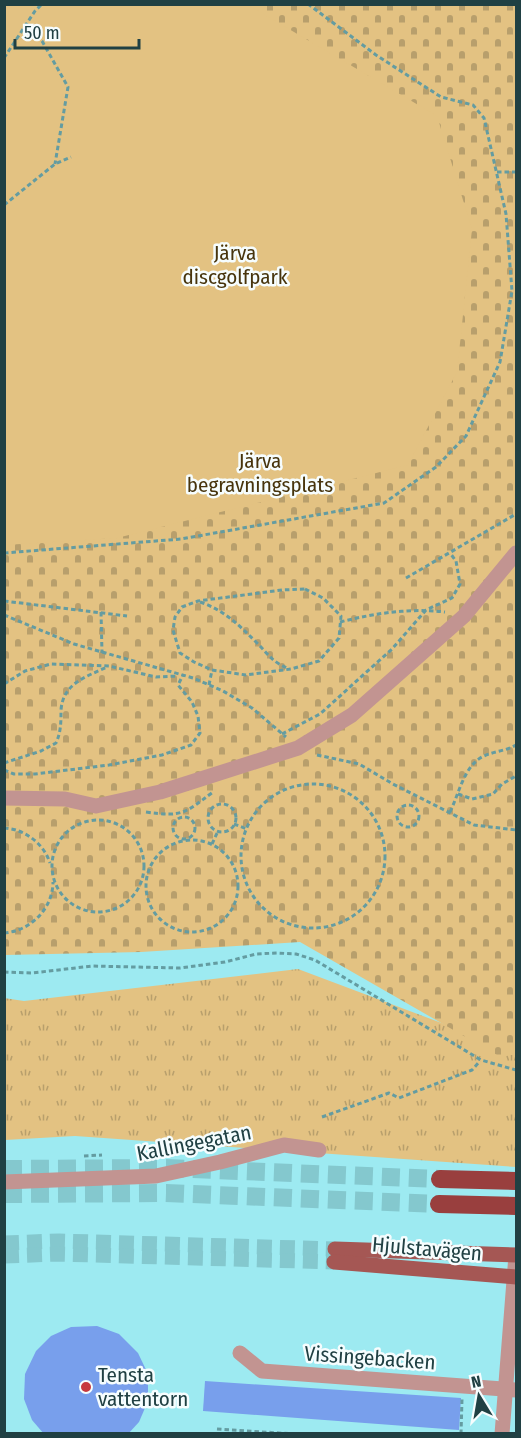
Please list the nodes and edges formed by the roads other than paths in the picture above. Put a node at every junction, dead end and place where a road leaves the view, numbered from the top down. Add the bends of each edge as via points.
1 (516, 553) edge
2 (4, 798) edge
3 (319, 1150) dead end
4 (440, 1179) tunnel mouth
5 (516, 1181) edge
6 (4, 1182) edge
7 (439, 1204) tunnel mouth
8 (516, 1206) edge
9 (516, 1255) edge
10 (515, 1277) edge
11 (240, 1353) dead end
12 (510, 1389) edge
13 (502, 1434) edge

1 - 2 street via 457,622 352,715 298,748 159,792 96,806 65,800
3 - 6 street, Kallingegatan via 284,1146 156,1176
4 - 5 highway
7 - 8 highway
9 - 10 street
9 - 10 main road, Hjulstavägen via 334,1255
10 - 12 street
11 - 12 street, Vissingebacken via 262,1371
12 - 13 street

